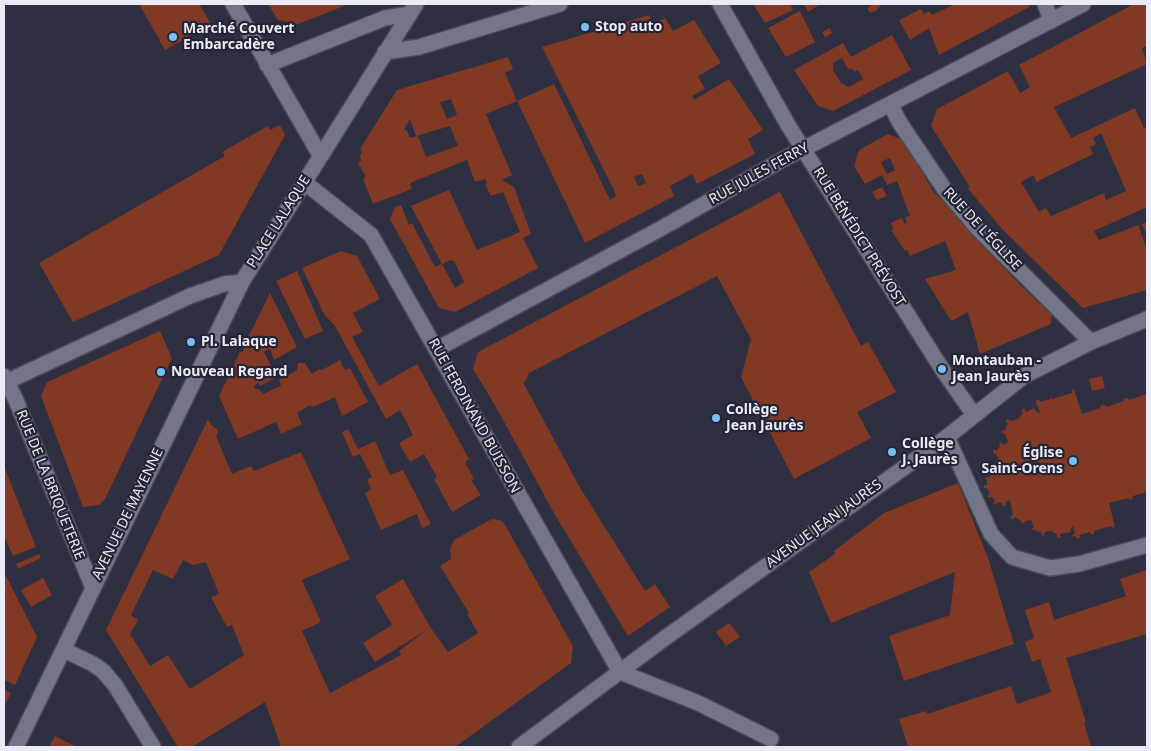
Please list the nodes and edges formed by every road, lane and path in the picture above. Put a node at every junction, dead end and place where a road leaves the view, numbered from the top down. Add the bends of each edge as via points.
1 (232, 4) edge
2 (560, 4) edge
3 (720, 4) edge
4 (1045, 4) edge
5 (1083, 4) edge
6 (413, 9) edge
7 (1050, 21) junction
8 (385, 52) junction
9 (267, 65) junction
10 (890, 104) junction
11 (803, 149) junction
12 (320, 155) junction
13 (304, 182) junction
14 (242, 282) junction
15 (1145, 321) edge
16 (1091, 342) junction
17 (437, 349) junction
18 (5, 380) edge
19 (974, 415) junction
20 (947, 437) junction
21 (1147, 545) edge
22 (93, 588) junction
23 (64, 650) junction
24 (620, 672) junction
25 (776, 744) edge
26 (16, 747) edge
27 (154, 747) edge
28 (518, 747) edge

1 - 9 street
2 - 8 street via 419,47
3 - 11 street, RUE BÉNÉDICT PRÉVOST
4 - 7 street
5 - 7 street, RUE JULES FERRY
6 - 8 street, PLACE LALAQUE
6 - 9 street
7 - 10 street, RUE JULES FERRY
8 - 12 street, PLACE LALAQUE
9 - 12 street
10 - 11 street, RUE JULES FERRY
10 - 16 street, RUE DE L'ÉGLISE via 945,190 978,229
11 - 17 street, RUE JULES FERRY
11 - 19 street, RUE BÉNÉDICT PRÉVOST
12 - 13 street, PLACE LALAQUE
13 - 14 street, PLACE LALAQUE
13 - 17 street, RUE FERDINAND BUISSON via 371,235
14 - 18 street, PLACE LALAQUE via 224,284 190,296
14 - 22 street, AVENUE DE MAYENNE
15 - 16 street, AVENUE JEAN JAURÈS
16 - 19 street, AVENUE JEAN JAURÈS via 1024,376
17 - 24 street, RUE FERDINAND BUISSON
18 - 22 street, RUE DE LA BRIQUETERIE
19 - 20 street, AVENUE JEAN JAURÈS
20 - 21 street via 991,534 1012,557 1050,568 1079,564
20 - 24 street, AVENUE JEAN JAURÈS
22 - 23 street, AVENUE DE MAYENNE
23 - 26 street, AVENUE DE MAYENNE
23 - 27 street via 103,671
24 - 25 street via 696,702
24 - 28 street, AVENUE JEAN JAURÈS

